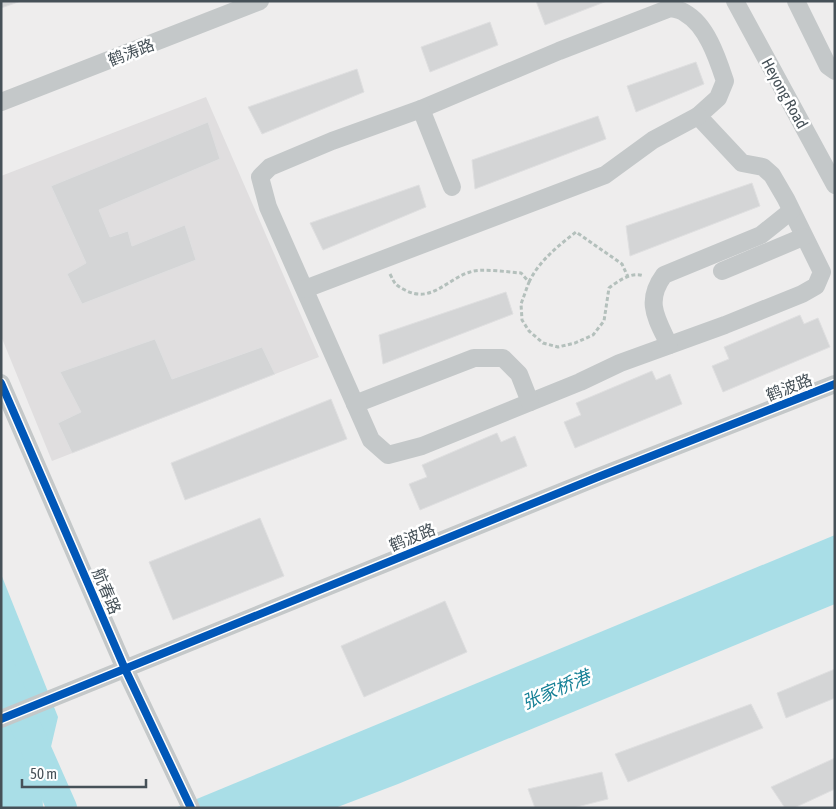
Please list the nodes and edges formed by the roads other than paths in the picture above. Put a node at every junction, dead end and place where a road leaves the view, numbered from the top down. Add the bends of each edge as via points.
1 (260, 1) edge
2 (735, 1) edge
3 (796, 1) edge
4 (835, 71) edge
5 (1, 102) edge
6 (421, 109) junction
7 (698, 116) junction
8 (835, 185) edge
9 (452, 187) dead end
10 (791, 210) junction
11 (803, 237) junction
12 (722, 271) dead end
13 (305, 290) junction
14 (669, 345) junction
15 (1, 384) edge
16 (835, 384) edge
17 (530, 402) junction
18 (355, 404) junction
19 (125, 669) junction
20 (1, 719) edge
21 (191, 808) edge

1 - 5 street, 鹤涛路
2 - 8 street, Heyong Road
3 - 4 street via 828,66
6 - 7 street via 670,8 686,13 700,26 717,56 725,81 718,98
6 - 9 street
6 - 13 street via 270,166 260,177 268,207
7 - 10 street via 742,163 763,167 772,175
7 - 13 street via 653,140 605,175
10 - 11 street
10 - 14 street via 762,235 664,275 657,284 652,301
11 - 12 street
11 - 14 street via 822,272 816,286
13 - 18 street
14 - 17 street
15 - 19 street, 航春路
16 - 19 street, 鹤波路
17 - 18 street via 519,374 503,358 474,358
17 - 18 street via 422,446 388,455 371,440
19 - 20 street, 鹤波路
19 - 21 street, 航春路

